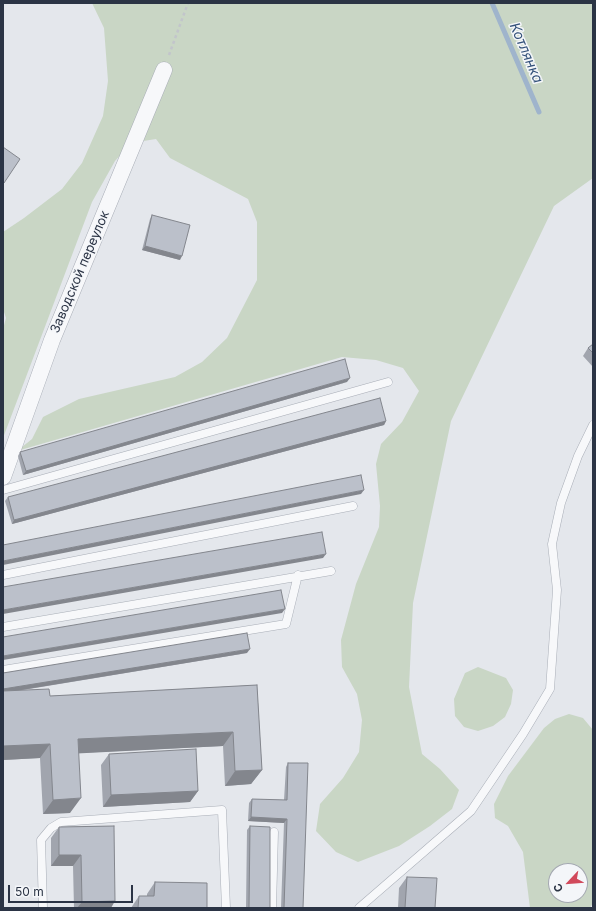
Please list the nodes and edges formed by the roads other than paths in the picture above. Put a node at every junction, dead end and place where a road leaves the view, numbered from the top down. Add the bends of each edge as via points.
1 (164, 70) road end
2 (388, 382) dead end
3 (593, 425) edge
4 (3, 477) edge
5 (3, 490) edge
6 (353, 506) dead end
7 (331, 571) dead end
8 (3, 575) edge
9 (298, 575) junction
10 (3, 627) edge
11 (3, 670) edge
12 (274, 832) dead end
13 (42, 908) edge
14 (226, 908) edge
15 (272, 908) edge
16 (359, 908) edge

1 - 4 street, Заводской переулок via 52,340
2 - 5 lane
3 - 16 lane via 578,456 561,503 552,544 557,590 550,689 524,734 472,811
6 - 8 lane
7 - 9 lane
9 - 10 lane
9 - 11 lane via 286,624
12 - 15 lane
13 - 14 lane via 41,840 51,828 61,822 222,810

